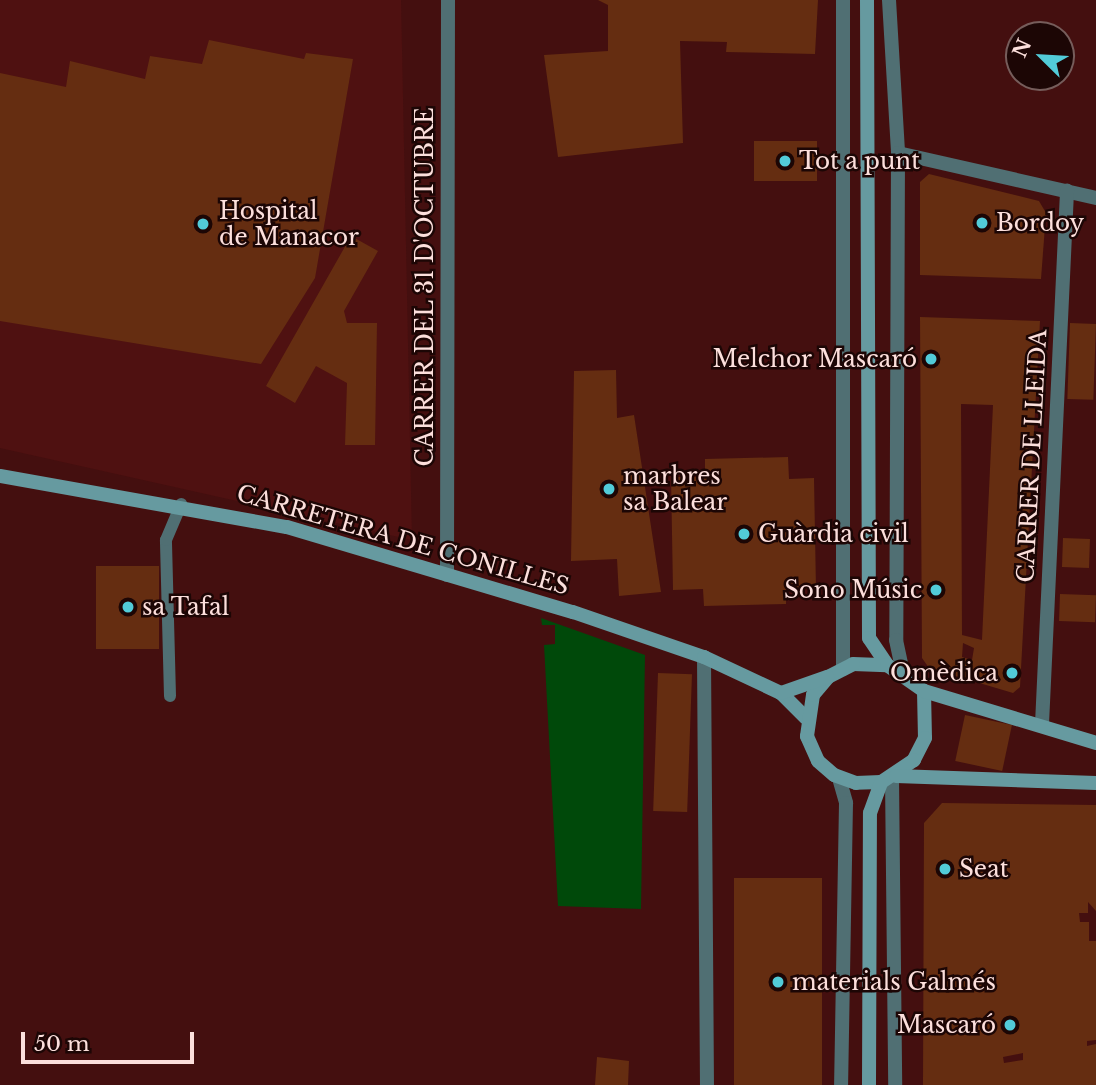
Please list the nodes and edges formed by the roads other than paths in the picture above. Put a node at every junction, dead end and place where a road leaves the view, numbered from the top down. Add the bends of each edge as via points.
1 (448, 0) edge
2 (843, 0) edge
3 (867, 0) edge
4 (889, 0) edge
5 (898, 153) junction
6 (1067, 191) junction
7 (1096, 198) edge
8 (0, 476) edge
9 (181, 504) junction
10 (447, 575) junction
11 (869, 638) junction
12 (704, 657) junction
13 (887, 665) junction
14 (848, 666) junction
15 (903, 672) junction
16 (828, 677) junction
17 (924, 691) junction
18 (781, 693) junction
19 (170, 696) dead end
20 (806, 718) junction
21 (1042, 723) junction
22 (1096, 743) edge
23 (839, 778) junction
24 (890, 779) junction
25 (856, 783) junction
26 (1096, 783) edge
27 (870, 813) junction
28 (707, 1085) edge
29 (841, 1085) edge
30 (869, 1085) edge
31 (895, 1085) edge

1 - 10 street, CARRER DEL 31 D'OCTUBRE
2 - 14 street
3 - 11 main road
4 - 5 street
5 - 6 street
5 - 15 street via 895,640
6 - 7 street
6 - 21 street, CARRER DE LLEIDA
8 - 9 main road, CARRETERA DE CONILLES
9 - 10 main road, CARRETERA DE CONILLES via 287,527
9 - 19 lane via 166,540
10 - 12 main road, CARRETERA DE CONILLES
11 - 13 main road
11 - 14 main road
12 - 18 main road, CARRETERA DE CONILLES
12 - 28 street
13 - 14 main road
13 - 15 main road
14 - 16 main road
15 - 17 main road
16 - 18 main road
16 - 20 main road via 813,695
17 - 21 main road
17 - 24 main road via 925,738 914,760
18 - 20 main road, CARRETERA DE CONILLES
20 - 23 main road via 818,761
21 - 22 main road
23 - 25 main road
23 - 29 street via 846,803
24 - 25 main road
24 - 26 main road
24 - 27 main road
24 - 31 street
25 - 27 main road
27 - 30 main road

